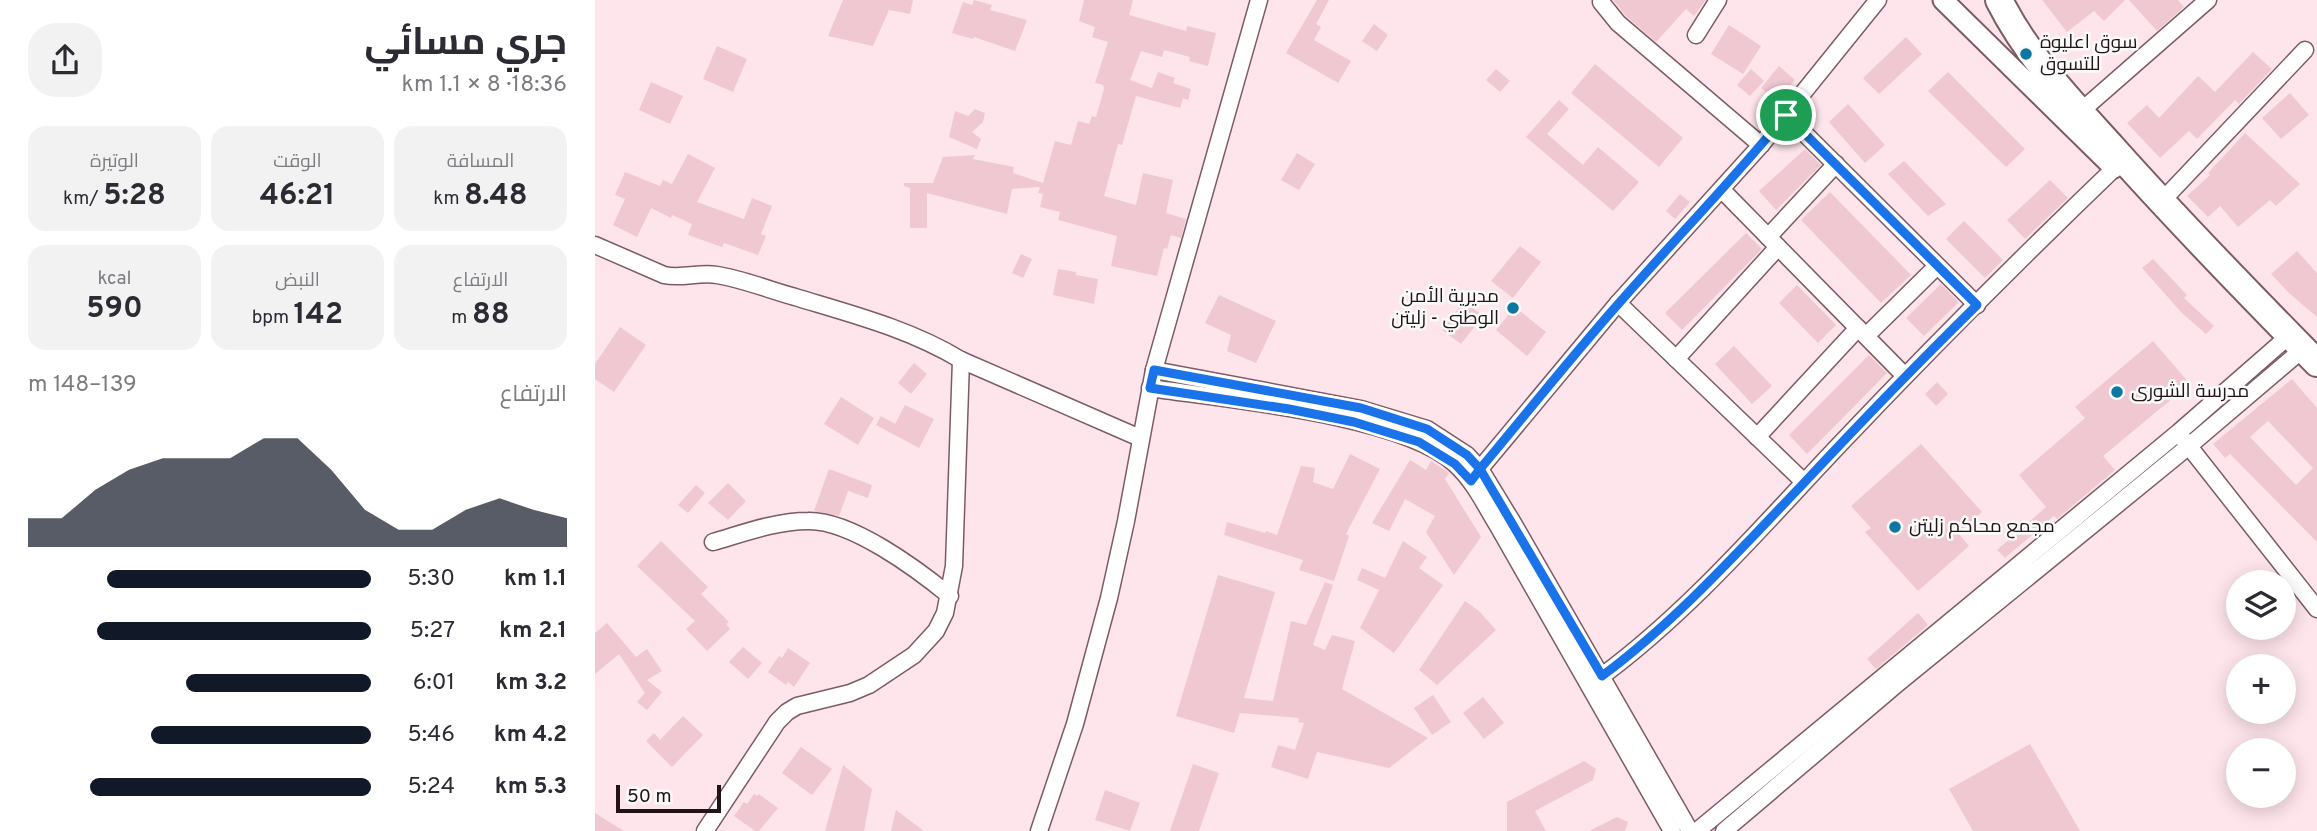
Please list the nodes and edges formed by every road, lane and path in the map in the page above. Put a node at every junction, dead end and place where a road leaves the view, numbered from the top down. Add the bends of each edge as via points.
1 (1259, 0) edge
2 (1719, 0) edge
3 (1878, 0) edge
4 (1943, 0) edge
5 (1999, 0) edge
6 (2208, 0) edge
7 (1601, 2) dead end
8 (1696, 35) dead end
9 (2305, 50) dead end
10 (2080, 112) junction
11 (1786, 115) junction
12 (1762, 145) junction
13 (1836, 164) junction
14 (2119, 164) junction
15 (1722, 190) junction
16 (2161, 202) junction
17 (1773, 242) junction
18 (595, 245) edge
19 (1937, 266) junction
20 (1619, 303) junction
21 (1977, 305) junction
22 (1862, 332) junction
23 (2296, 350) edge
24 (961, 359) junction
25 (1676, 359) junction
26 (1154, 370) junction
27 (1905, 376) junction
28 (2317, 384) edge
29 (1150, 388) junction
30 (2179, 432) junction
31 (1757, 437) junction
32 (1140, 438) junction
33 (2189, 446) junction
34 (1476, 475) junction
35 (1804, 482) junction
36 (713, 542) dead end
37 (950, 596) junction
38 (2317, 609) edge
39 (1602, 676) junction
40 (1893, 679) junction
41 (705, 831) edge
42 (1039, 831) edge
43 (1672, 831) edge
44 (1690, 831) edge
45 (1697, 831) edge
46 (1724, 831) edge

1 - 26 street
2 - 8 street
3 - 11 street
4 - 14 street
5 - 10 highway via 2029,50
6 - 10 street
7 - 12 street via 1618,23
9 - 16 street
10 - 14 highway
11 - 12 street
11 - 13 street
12 - 15 street
13 - 17 street
13 - 19 street
14 - 16 highway
14 - 21 street
14 - 23 highway
15 - 17 street
15 - 20 street
16 - 23 highway
17 - 22 street
17 - 25 street
18 - 24 street via 664,275 720,275 869,320 934,343
19 - 21 street
19 - 22 street
20 - 25 street
20 - 34 street
21 - 27 street
22 - 27 street
22 - 31 street
23 - 28 highway
23 - 30 street
23 - 33 street
24 - 32 street
24 - 37 street
25 - 31 street
26 - 29 street
26 - 34 street via 1361,408 1427,429 1467,455
27 - 35 street
29 - 32 street
29 - 34 street via 1354,422 1419,442
30 - 33 street
30 - 40 street
31 - 35 street
32 - 42 street via 1109,598 1075,724
33 - 38 street
33 - 40 street
34 - 39 street
34 - 43 street
35 - 39 street via 1679,612
36 - 37 street via 778,524 827,523 915,568
37 - 41 street via 936,631 914,655 869,685 787,712
39 - 44 street
40 - 45 street
40 - 46 street

